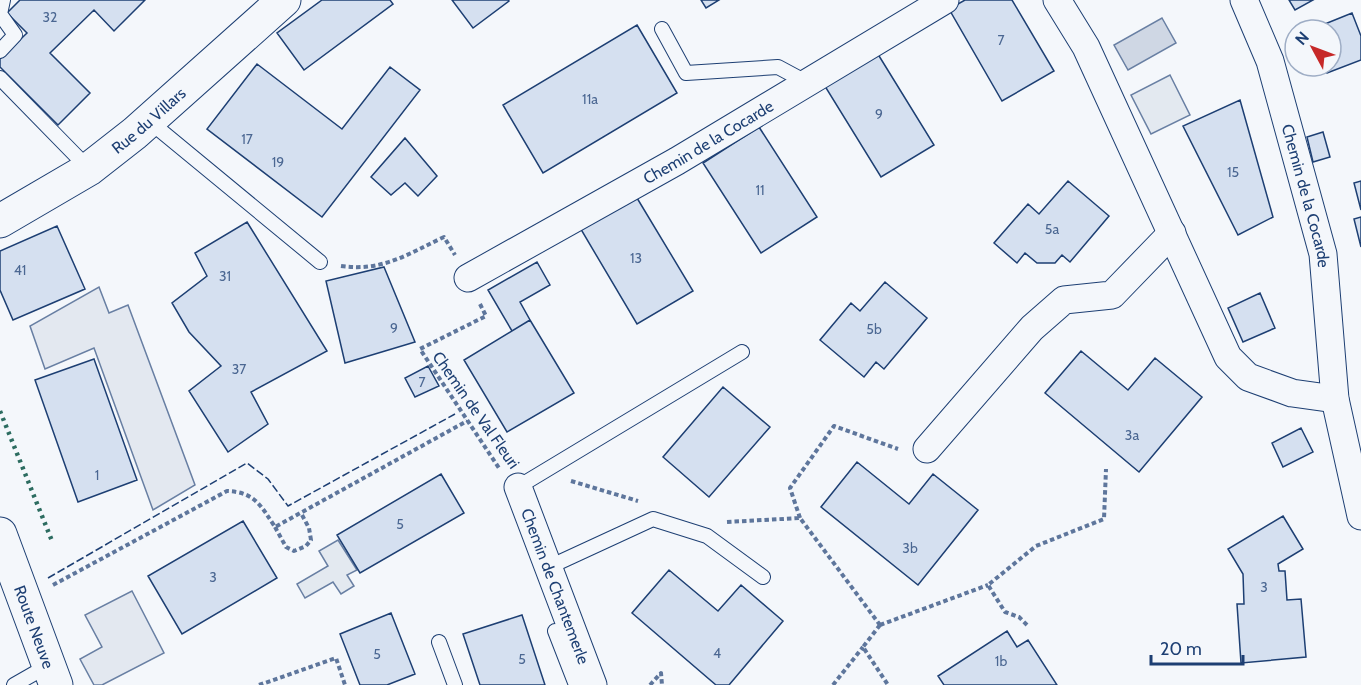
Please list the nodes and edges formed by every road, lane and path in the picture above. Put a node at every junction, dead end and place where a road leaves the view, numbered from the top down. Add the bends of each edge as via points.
1 (3, 0) edge
2 (284, 0) edge
3 (945, 0) edge
4 (1056, 0) edge
5 (1244, 0) edge
6 (662, 29) dead end
7 (0, 51) edge
8 (0, 78) edge
9 (806, 82) junction
10 (149, 121) junction
11 (89, 169) junction
12 (0, 221) edge
13 (1172, 232) junction
14 (320, 262) joint
15 (468, 278) junction
16 (742, 352) dead end
17 (1335, 399) junction
18 (467, 421) junction
19 (927, 449) joint
20 (1106, 469) dead end
21 (518, 487) junction
22 (301, 513) junction
23 (1361, 516) edge
24 (800, 518) dead end
25 (275, 527) junction
26 (0, 534) edge
27 (549, 567) junction
28 (763, 577) dead end
29 (988, 585) junction
30 (47, 588) dead end
31 (1027, 625) dead end
32 (555, 631) dead end
33 (439, 642) dead end
34 (863, 647) junction
35 (52, 675) edge
36 (14, 685) edge
37 (259, 685) edge
38 (345, 685) edge
39 (455, 685) edge
40 (576, 685) edge
41 (593, 685) edge
42 (651, 685) edge
43 (662, 685) edge
44 (833, 685) edge
45 (888, 685) edge

1 - 7 lane via 0,14 15,35
2 - 10 main road, Rue du Villars
3 - 9 street, Chemin de la Cocarde
4 - 13 street via 1086,47
5 - 17 street, Chemin de la Cocarde via 1270,61 1323,254
6 - 9 lane via 686,74 778,67
8 - 11 lane
9 - 15 street, Chemin de la Cocarde via 667,167
10 - 11 main road, Rue du Villars
10 - 14 lane
11 - 12 main road, Rue du Villars
13 - 17 street via 1228,357 1248,377 1292,393
13 - 19 street via 1112,295 1064,300 1032,328
14 - 15 path, Chemin de Val Fleuri via 363,269 388,264 444,237
15 - 18 path, Chemin de Val Fleuri via 486,316 420,349
16 - 21 lane
17 - 23 street, Chemin de la Cocarde
18 - 21 path, Chemin de Val Fleuri via 500,470
18 - 22 path
19 - 24 path via 915,454 834,426 790,488
20 - 29 path via 1104,519 1036,546
21 - 27 street, Chemin de Chantemerle
22 - 25 path
22 - 25 path via 310,540 300,550 286,547
25 - 30 path via 255,499 227,491
26 - 35 main road, Route Neuve
27 - 28 lane via 653,519 707,536
27 - 41 street, Chemin de Chantemerle
29 - 31 path via 1005,612
29 - 34 path via 880,625
32 - 40 lane
33 - 39 lane
34 - 44 path
34 - 45 path
35 - 36 lane
37 - 38 path via 336,658
42 - 43 path via 661,673

